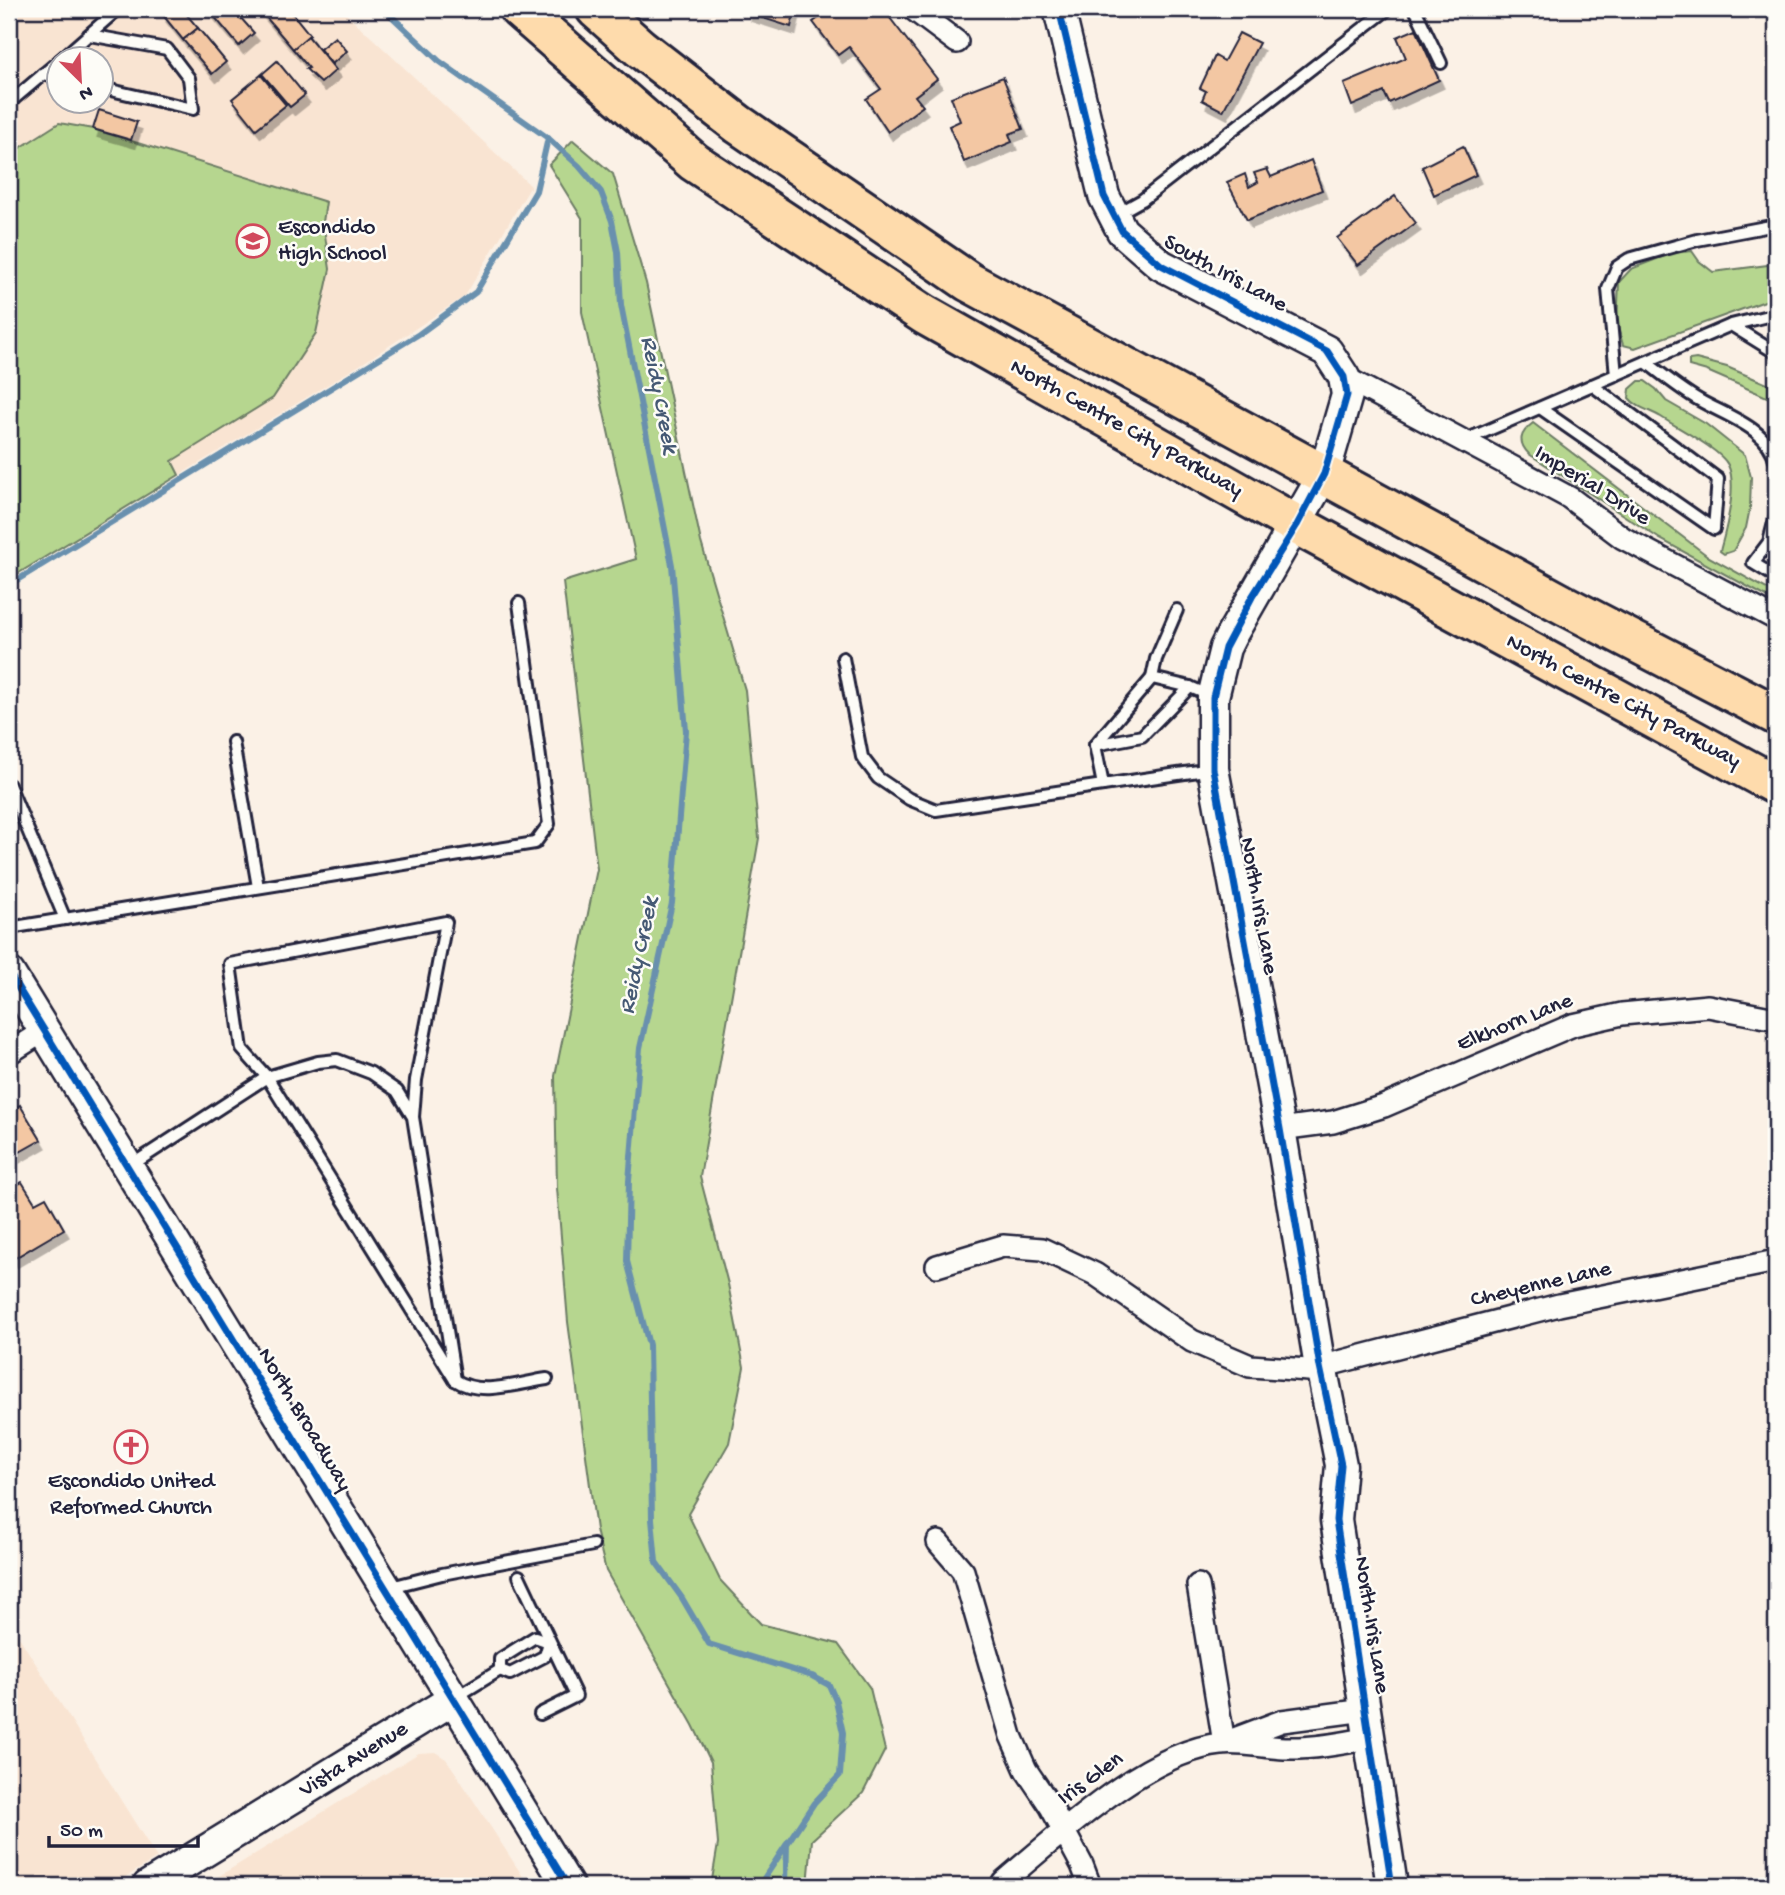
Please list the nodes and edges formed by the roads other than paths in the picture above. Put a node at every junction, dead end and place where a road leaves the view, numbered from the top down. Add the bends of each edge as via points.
1 (519, 9) edge
2 (596, 9) edge
3 (913, 9) edge
4 (1059, 9) edge
5 (1388, 9) edge
6 (1415, 9) edge
7 (113, 11) edge
8 (89, 35) junction
9 (957, 42) dead end
10 (76, 46) edge
11 (1441, 63) dead end
12 (46, 72) edge
13 (43, 74) junction
14 (46, 75) edge
15 (116, 91) edge
16 (9, 103) edge
17 (1115, 215) junction
18 (1776, 225) edge
19 (1776, 314) edge
20 (1731, 325) junction
21 (1776, 353) edge
22 (1646, 362) junction
23 (1616, 375) junction
24 (1343, 377) junction
25 (1592, 385) junction
26 (1540, 408) junction
27 (1463, 441) junction
28 (1776, 463) edge
29 (1324, 474) junction
30 (1776, 515) edge
31 (1297, 525) junction
32 (1776, 577) edge
33 (519, 603) dead end
34 (1177, 610) dead end
35 (1776, 620) edge
36 (843, 658) dead end
37 (1152, 678) junction
38 (1202, 692) junction
39 (1776, 715) edge
40 (233, 742) dead end
41 (1095, 745) junction
42 (1213, 769) junction
43 (9, 785) edge
44 (1103, 785) junction
45 (1776, 785) edge
46 (258, 887) junction
47 (65, 919) junction
48 (9, 928) edge
49 (9, 973) edge
50 (1776, 1018) edge
51 (45, 1030) junction
52 (9, 1053) edge
53 (267, 1077) junction
54 (414, 1118) junction
55 (1280, 1129) junction
56 (128, 1168) junction
57 (1776, 1261) edge
58 (937, 1266) dead end
59 (1321, 1369) junction
60 (547, 1379) dead end
61 (455, 1380) junction
62 (938, 1542) dead end
63 (593, 1545) dead end
64 (519, 1576) dead end
65 (1198, 1585) dead end
66 (384, 1588) junction
67 (549, 1642) junction
68 (500, 1670) junction
69 (452, 1700) junction
70 (540, 1714) dead end
71 (1367, 1724) junction
72 (1224, 1743) junction
73 (1064, 1831) junction
74 (1003, 1882) dead end
75 (148, 1886) edge
76 (568, 1886) edge
77 (1090, 1886) edge
78 (1392, 1886) edge

1 - 31 highway, North Centre City Parkway via 694,162 925,315
2 - 29 highway via 738,124 969,282
3 - 9 street
4 - 17 street, South Iris Lane via 1104,196
5 - 17 lane via 1142,201
6 - 11 lane
7 - 8 lane
8 - 10 lane
8 - 15 lane via 167,49 190,78 193,109
12 - 13 lane
13 - 14 lane
13 - 16 lane
17 - 24 street, South Iris Lane via 1122,231 1161,265 1327,351
18 - 23 lane via 1698,240 1629,259 1617,267 1608,289
19 - 20 lane
20 - 21 lane
20 - 22 lane
22 - 23 lane
22 - 28 lane via 1697,399 1753,429
23 - 25 lane
24 - 27 street, Imperial Drive
24 - 29 street via 1347,395
25 - 26 lane
25 - 26 lane via 1718,479 1714,528
26 - 27 lane
27 - 35 street, Imperial Drive via 1570,498 1623,538
29 - 31 street, North Iris Lane
29 - 39 highway
30 - 32 lane via 1769,542 1753,563
31 - 38 street, North Iris Lane via 1252,597
31 - 45 highway, North Centre City Parkway
33 - 46 lane via 549,824 535,843
34 - 37 lane
36 - 44 lane via 862,757 878,779 909,799 936,810
37 - 38 lane
37 - 41 lane
38 - 41 lane via 1142,736
38 - 42 street, North Iris Lane
40 - 46 lane
41 - 44 lane
42 - 44 lane
42 - 55 street, North Iris Lane
43 - 47 lane
46 - 47 lane
47 - 48 lane
49 - 51 street, North Broadway
50 - 55 street, Elkhorn Lane via 1708,1006 1573,1024 1384,1106 1333,1122
51 - 52 street
51 - 56 street, North Broadway
53 - 54 lane via 337,1060 371,1073 397,1091
53 - 54 lane via 242,1049 230,964 446,922 416,1080
53 - 56 lane
53 - 61 lane
54 - 61 lane
55 - 59 street, North Iris Lane
56 - 66 street, North Broadway
57 - 59 street, Cheyenne Lane via 1559,1305
58 - 59 street, Cheyenne Lane via 1003,1246 1042,1249 1095,1274 1192,1341 1250,1366
59 - 71 street, North Iris Lane via 1341,1465 1336,1520
60 - 61 lane via 483,1389 464,1387
62 - 73 street via 963,1572 1011,1736
63 - 66 lane
64 - 67 lane
65 - 72 street
66 - 69 street, North Broadway
67 - 68 lane via 545,1656 510,1674
67 - 68 lane via 535,1637 500,1659
67 - 70 lane via 576,1696
68 - 69 lane
69 - 75 street, Vista Avenue
69 - 76 street, North Broadway
71 - 72 street, Iris Glen via 1283,1721
71 - 72 street, Iris Glen via 1298,1748
71 - 78 street, North Iris Lane
72 - 73 street, Iris Glen via 1163,1761
73 - 74 street, Iris Glen
73 - 77 street

